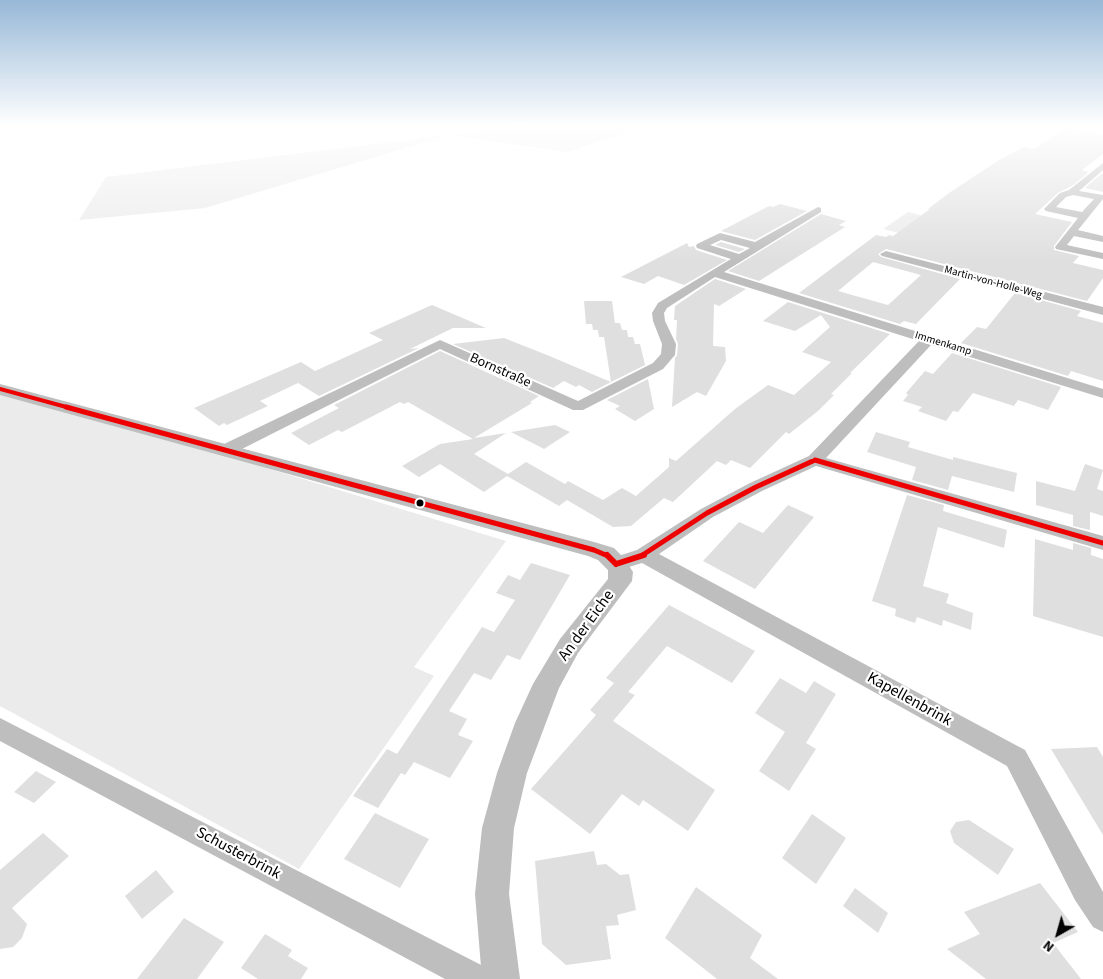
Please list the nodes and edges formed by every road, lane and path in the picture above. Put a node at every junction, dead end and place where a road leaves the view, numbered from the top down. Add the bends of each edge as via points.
1 (1097, 171) edge
2 (1072, 192) junction
3 (1101, 197) edge
4 (818, 210) dead end
5 (1085, 216) junction
6 (1071, 232) junction
7 (1103, 239) edge
8 (756, 246) junction
9 (886, 254) dead end
10 (1103, 256) edge
11 (740, 258) junction
12 (714, 273) junction
13 (1102, 310) edge
14 (928, 340) junction
15 (0, 389) edge
16 (1103, 394) edge
17 (226, 450) junction
18 (815, 460) junction
19 (1103, 543) edge
20 (644, 555) junction
21 (616, 564) junction
22 (0, 729) edge
23 (1103, 917) edge
24 (476, 979) edge
25 (501, 979) edge

1 - 2 street
2 - 3 street
2 - 5 street via 1048,208
3 - 5 street
4 - 8 street, Bornstraße
5 - 6 street
6 - 7 street
6 - 10 street via 1060,247
8 - 11 street, Bornstraße
8 - 11 street via 720,236 701,246
9 - 13 street, Martin-von-Holle-Weg
11 - 12 street, Bornstraße
12 - 14 street, Immenkamp
12 - 17 street, Bornstraße via 662,306 658,313 668,344 668,355 658,366 578,407 440,344
14 - 16 street, Immenkamp
14 - 18 street
15 - 17 street
17 - 21 street via 594,550 606,554
18 - 19 street
18 - 20 street via 756,486 707,513
20 - 21 street
20 - 23 street, Kapellenbrink via 1016,758 1085,890
21 - 25 street, An der Eiche via 621,572 620,580 569,646 547,684 512,773 498,828 492,894
22 - 24 street, Schusterbrink

